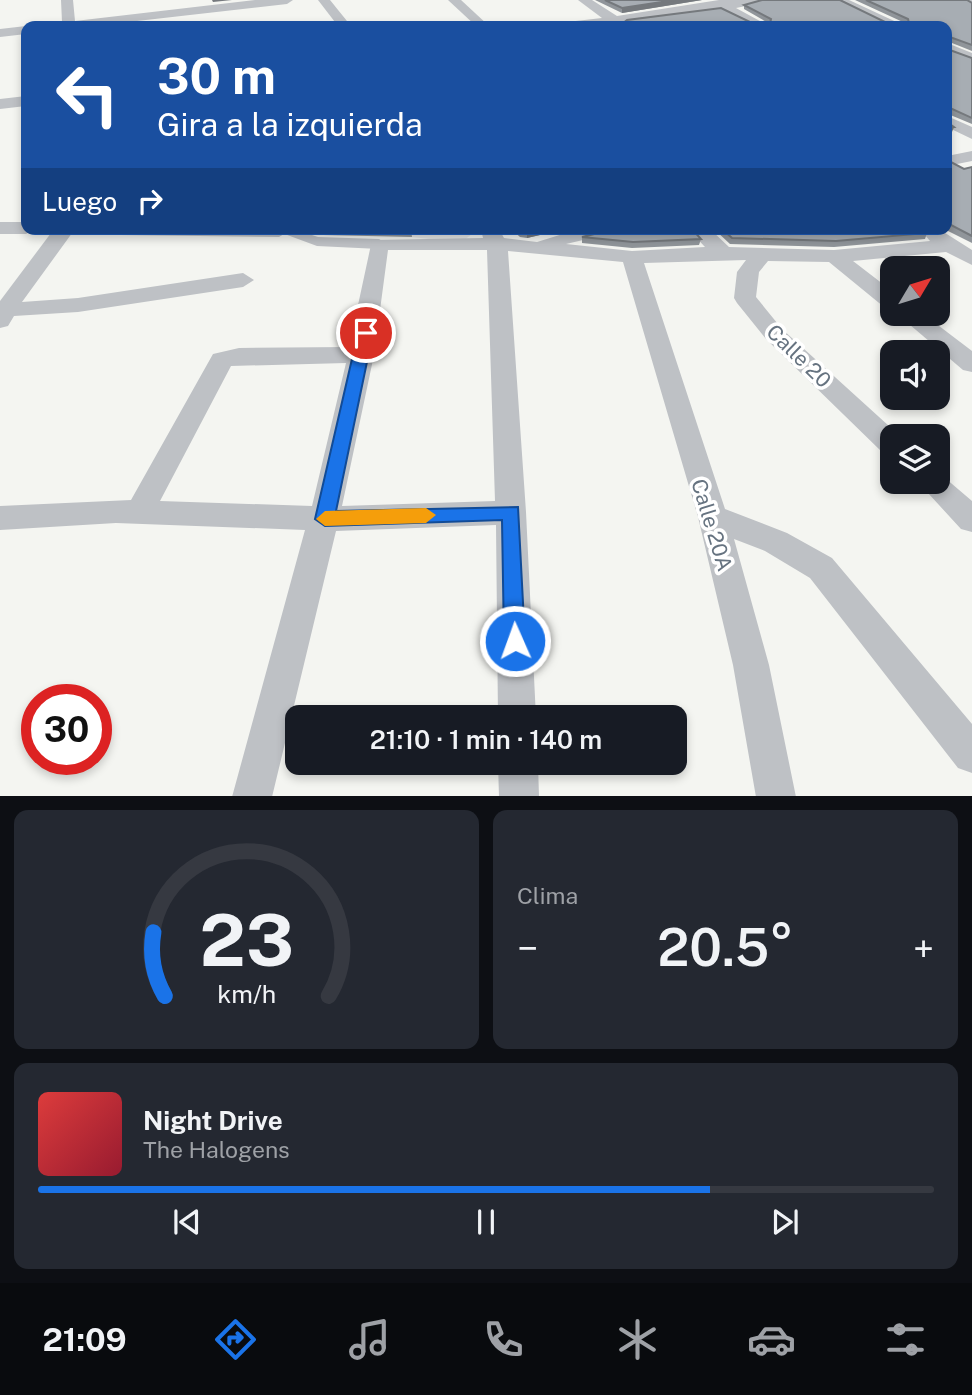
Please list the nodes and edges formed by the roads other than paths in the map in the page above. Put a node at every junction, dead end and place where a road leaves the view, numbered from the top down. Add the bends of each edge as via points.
1 (67, 0) edge
2 (287, 0) edge
3 (324, 0) edge
4 (454, 0) edge
5 (584, 0) edge
6 (768, 0) edge
7 (839, 0) edge
8 (967, 0) edge
9 (972, 2) edge
10 (717, 3) edge
11 (199, 5) edge
12 (69, 21) edge
13 (100, 21) edge
14 (341, 21) edge
15 (478, 21) edge
16 (616, 21) edge
17 (629, 21) edge
18 (753, 21) edge
19 (887, 21) edge
20 (21, 31) edge
21 (0, 33) edge
22 (952, 49) edge
23 (972, 58) edge
24 (21, 102) edge
25 (0, 104) edge
26 (952, 124) edge
27 (972, 134) edge
28 (972, 156) edge
29 (952, 160) edge
30 (0, 228) edge
31 (21, 228) edge
32 (60, 235) edge
33 (296, 235) edge
34 (580, 235) edge
35 (704, 235) edge
36 (935, 235) edge
37 (493, 237) edge
38 (379, 243) junction
39 (950, 245) junction
40 (527, 247) junction
41 (723, 253) junction
42 (762, 254) junction
43 (834, 256) junction
44 (632, 257) junction
45 (972, 259) edge
46 (243, 280) dead end
47 (880, 292) edge
48 (6, 303) edge
49 (924, 326) edge
50 (362, 355) junction
51 (972, 364) edge
52 (880, 434) edge
53 (945, 494) edge
54 (139, 512) junction
55 (511, 512) junction
56 (713, 517) junction
57 (0, 518) edge
58 (325, 519) junction
59 (972, 520) edge
60 (517, 705) edge
61 (972, 754) edge
62 (518, 775) edge
63 (252, 796) edge
64 (519, 796) edge
65 (776, 796) edge

1 - 12 street
2 - 11 street
3 - 14 street
4 - 15 street
5 - 16 street
6 - 10 street
7 - 19 street
8 - 9 street
10 - 17 street
10 - 18 street
11 - 13 street
20 - 21 street
22 - 23 street
24 - 25 street
26 - 27 street
28 - 29 street
30 - 31 street
32 - 48 street
33 - 38 street via 317,241
34 - 40 street
35 - 41 street
36 - 39 street
37 - 38 street
37 - 40 street
37 - 55 street
38 - 50 street
39 - 43 street
39 - 45 street
40 - 44 street
41 - 42 street
41 - 44 street
42 - 43 street
42 - 52 street, Calle 20 via 748,272 745,298 774,334
43 - 47 street
44 - 56 street, Calle 20A
46 - 48 street via 78,306
49 - 51 street
50 - 54 street via 222,359
50 - 58 street
53 - 59 street
54 - 57 street
54 - 58 street
55 - 58 street
55 - 60 street
56 - 61 street via 776,542 821,568
56 - 65 street, Calle 20A via 751,665
58 - 63 street
62 - 64 street

